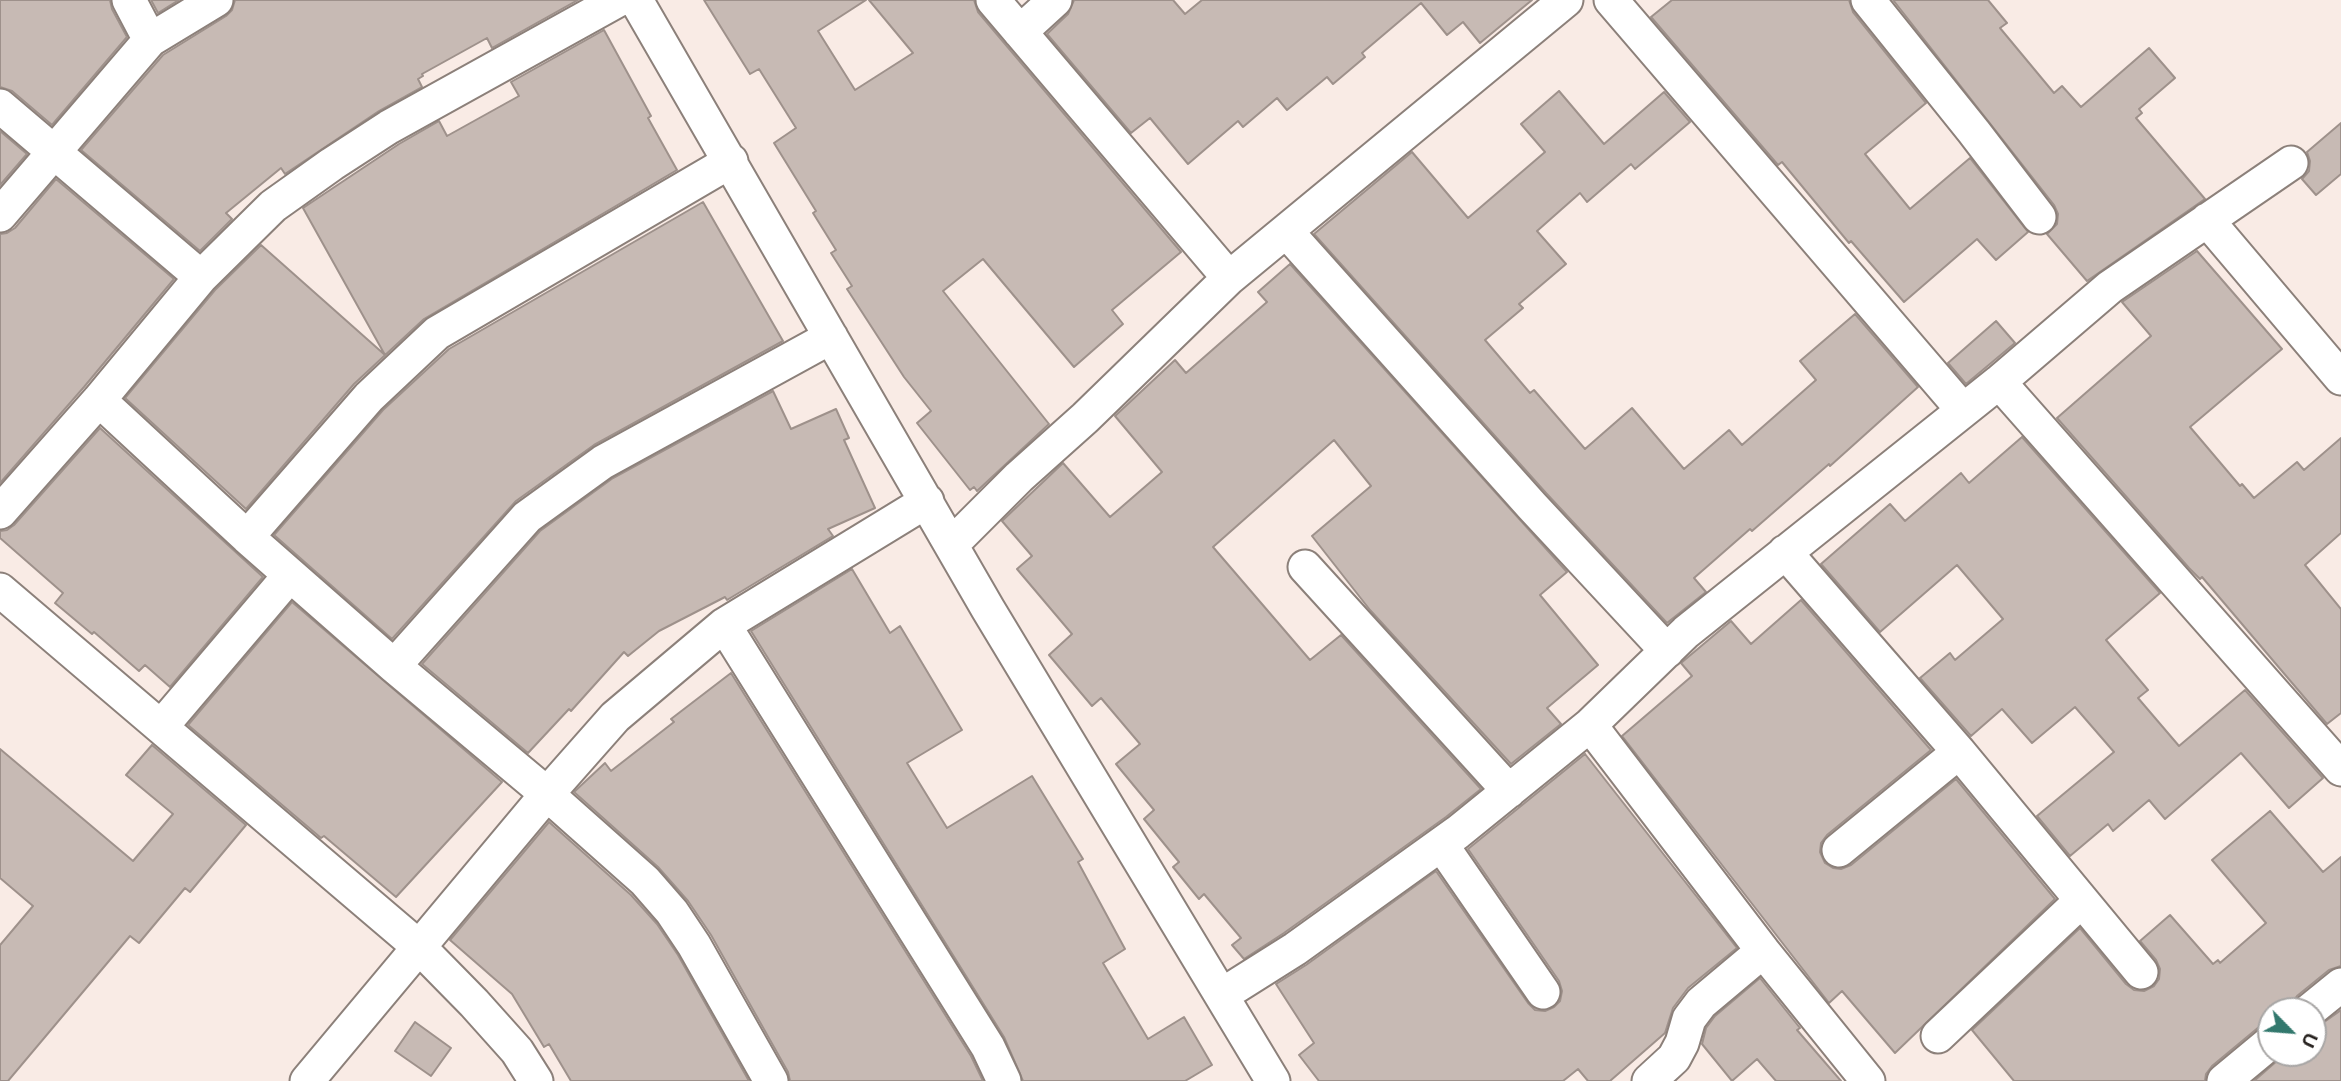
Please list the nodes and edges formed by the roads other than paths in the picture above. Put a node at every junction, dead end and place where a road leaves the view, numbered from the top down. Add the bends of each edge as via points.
1 (129, 0) edge
2 (216, 0) edge
3 (618, 0) edge
4 (636, 0) edge
5 (993, 0) edge
6 (1055, 0) edge
7 (1566, 0) edge
8 (1611, 0) edge
9 (1868, 0) edge
10 (1020, 32) junction
11 (150, 40) junction
12 (0, 106) edge
13 (54, 151) junction
14 (731, 162) junction
15 (2291, 163) dead end
16 (0, 215) edge
17 (2039, 217) dead end
18 (2207, 220) junction
19 (1286, 231) junction
20 (201, 277) junction
21 (1229, 278) junction
22 (831, 337) junction
23 (2341, 378) edge
24 (1999, 382) junction
25 (99, 400) junction
26 (1963, 410) junction
27 (927, 501) junction
28 (0, 512) edge
29 (247, 537) junction
30 (952, 544) junction
31 (1785, 552) junction
32 (1305, 567) dead end
33 (290, 575) junction
34 (0, 590) edge
35 (724, 625) junction
36 (1667, 651) junction
37 (394, 666) junction
38 (1590, 725) junction
39 (161, 727) junction
40 (1959, 752) junction
41 (2341, 769) edge
42 (1509, 791) junction
43 (547, 794) junction
44 (1441, 844) junction
45 (1839, 850) dead end
46 (2081, 901) junction
47 (419, 947) junction
48 (1763, 951) junction
49 (2141, 972) dead end
50 (2341, 985) edge
51 (1543, 992) dead end
52 (1222, 995) junction
53 (2326, 997) edge
54 (1938, 1036) dead end
55 (2257, 1054) edge
56 (307, 1081) edge
57 (536, 1081) edge
58 (771, 1081) edge
59 (1004, 1081) edge
60 (1273, 1081) edge
61 (1649, 1081) edge
62 (1867, 1081) edge
63 (2224, 1081) edge

1 - 11 street
2 - 11 street
3 - 20 street via 389,127 332,164 273,206
4 - 14 street
5 - 10 street
6 - 10 street
7 - 19 street
8 - 26 street
9 - 17 street
10 - 21 street
11 - 13 street
12 - 13 street
13 - 16 street
13 - 20 street
14 - 22 street
14 - 29 street via 437,333 369,397
15 - 18 street
18 - 23 street
18 - 24 street via 2110,287
19 - 21 street
19 - 36 street
20 - 25 street
21 - 30 street
22 - 27 street
22 - 37 street via 603,462 527,517
24 - 26 street
24 - 41 street
25 - 28 street
25 - 29 street
26 - 31 street
27 - 30 street
27 - 35 street
29 - 33 street
30 - 52 street
31 - 36 street
31 - 40 street
32 - 42 street
33 - 37 street
33 - 39 street
34 - 39 street
35 - 43 street via 615,717
35 - 59 street via 988,1047
36 - 38 street
37 - 43 street
38 - 42 street
38 - 48 street
39 - 47 street
40 - 45 street
40 - 46 street
42 - 44 street
43 - 47 street
43 - 58 street via 645,881 672,912
44 - 51 street
44 - 52 street
46 - 49 street
46 - 54 street
47 - 56 street
47 - 57 street via 517,1051
48 - 61 street via 1701,1003 1689,1019 1674,1058
48 - 62 street
50 - 53 street
52 - 60 street
55 - 63 street

